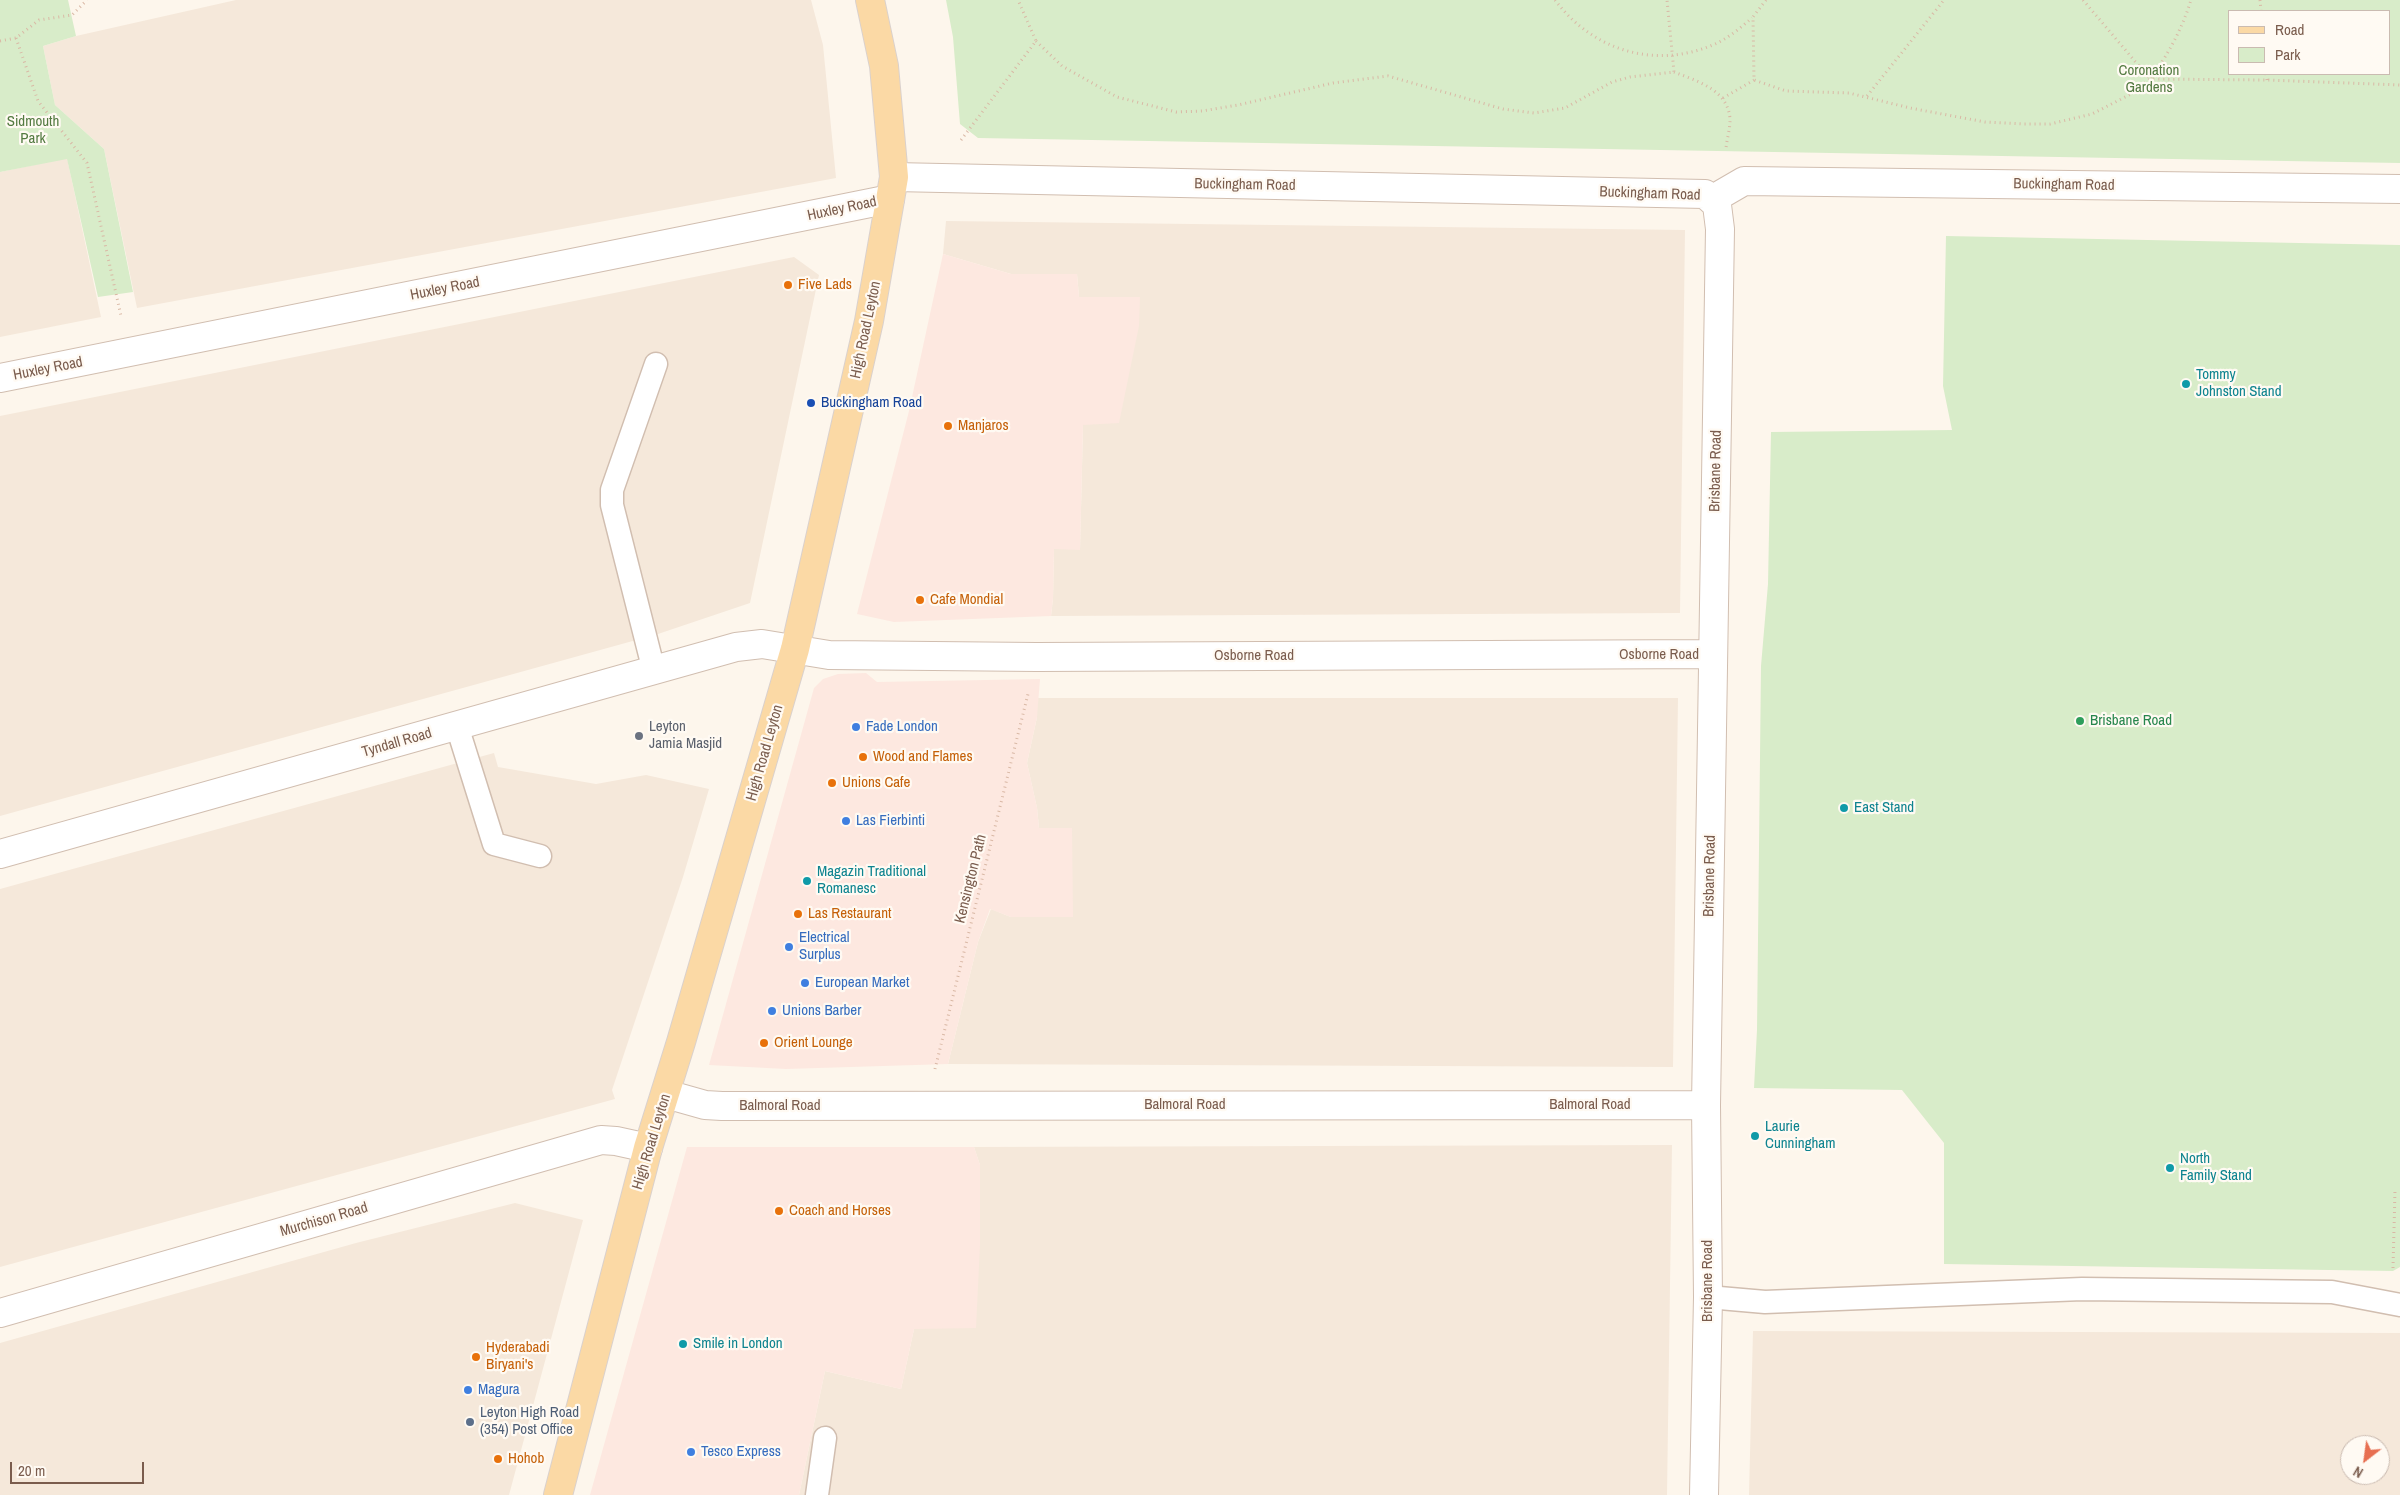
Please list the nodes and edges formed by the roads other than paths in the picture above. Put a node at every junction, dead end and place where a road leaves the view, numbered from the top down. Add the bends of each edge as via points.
1 (870, 0) edge
2 (892, 188) junction
3 (2400, 189) edge
4 (1713, 199) junction
5 (656, 364) dead end
6 (0, 378) edge
7 (795, 649) junction
8 (1713, 654) junction
9 (654, 671) junction
10 (457, 726) junction
11 (0, 854) edge
12 (540, 856) dead end
13 (666, 1094) junction
14 (1706, 1105) junction
15 (648, 1148) junction
16 (1708, 1297) junction
17 (2400, 1305) edge
18 (0, 1313) edge
19 (825, 1438) dead end
20 (558, 1495) edge
21 (817, 1495) edge
22 (1704, 1495) edge

1 - 2 main road, High Road Leyton via 884,66
2 - 4 street, Buckingham Road via 1705,194
2 - 6 street, Huxley Road
2 - 7 main road, High Road Leyton via 869,320
3 - 4 street, Buckingham Road via 1744,181
4 - 8 street, Brisbane Road via 1720,213
5 - 9 lane via 612,490 612,506
7 - 8 street, Osborne Road via 829,655 1037,657
7 - 9 street, Tyndall Road via 762,644 736,647
7 - 13 main road, High Road Leyton
8 - 14 street, Brisbane Road
9 - 10 street, Tyndall Road
10 - 11 street, Tyndall Road
10 - 12 lane via 494,844
13 - 14 street, Balmoral Road via 722,1106
13 - 15 main road, High Road Leyton
14 - 16 street, Brisbane Road
15 - 18 street, Murchison Road via 602,1140
15 - 20 main road, High Road Leyton
16 - 17 lane via 1765,1302 2082,1289 2332,1292
16 - 22 street, Brisbane Road
19 - 21 lane

